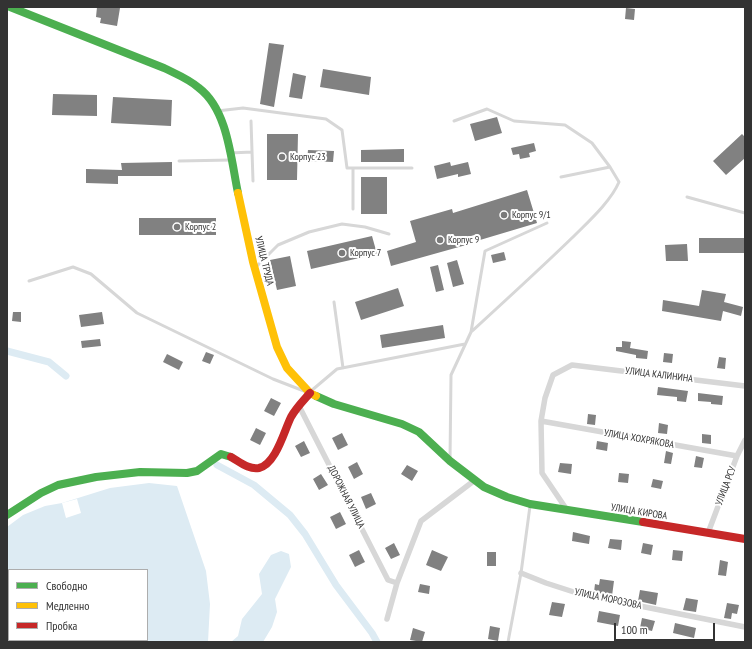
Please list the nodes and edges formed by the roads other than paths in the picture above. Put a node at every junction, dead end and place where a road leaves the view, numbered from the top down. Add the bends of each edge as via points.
1 (13, 8) edge
2 (217, 112) junction
3 (251, 121) dead end
4 (454, 121) dead end
5 (252, 152) junction
6 (230, 156) junction
7 (179, 161) dead end
8 (610, 167) junction
9 (352, 168) junction
10 (412, 168) dead end
11 (561, 177) dead end
12 (252, 181) dead end
13 (687, 197) dead end
14 (353, 209) dead end
15 (745, 213) edge
16 (547, 223) dead end
17 (389, 234) dead end
18 (255, 268) junction
19 (29, 281) dead end
20 (334, 302) dead end
21 (471, 332) junction
22 (465, 344) junction
23 (343, 368) junction
24 (745, 386) edge
25 (310, 393) junction
26 (299, 406) junction
27 (541, 421) junction
28 (745, 440) edge
29 (737, 456) junction
30 (450, 461) junction
31 (475, 480) junction
32 (530, 504) junction
33 (567, 510) junction
34 (7, 515) edge
35 (708, 533) junction
36 (745, 539) edge
37 (521, 573) junction
38 (398, 583) junction
39 (388, 619) dead end
40 (745, 627) edge
41 (508, 642) edge

1 - 2 street, УЛИЦА ТРУДА via 183,77 200,88 213,102
2 - 6 street, УЛИЦА ТРУДА via 224,126
2 - 9 lane via 243,108 326,119 342,130 347,168
3 - 5 lane
4 - 8 lane via 487,109 514,121 565,125 592,143
5 - 6 lane
5 - 12 lane
6 - 7 lane
6 - 18 street, УЛИЦА ТРУДА
8 - 11 lane
8 - 21 lane via 618,182 615,190 589,221
9 - 10 lane
9 - 14 lane
13 - 15 lane
16 - 21 lane via 486,251
17 - 18 lane via 342,224 309,232 278,244
18 - 25 street, УЛИЦА ТРУДА via 277,347 288,368
19 - 25 lane via 73,267 90,274 137,313 274,379
20 - 23 lane
21 - 22 lane
22 - 23 lane
22 - 30 lane via 451,375
23 - 25 lane via 337,369
24 - 27 street, УЛИЦА КАЛИНИНА via 572,365 553,376
25 - 26 street
25 - 30 street, УЛИЦА ТРУДА via 334,404 402,424 419,432
26 - 34 street via 291,417 275,454 261,468 253,468 221,454 197,471 187,473 140,472 96,477 58,485
26 - 38 street, ДОРОЖНАЯ УЛИЦА via 388,580
27 - 29 street, УЛИЦА ХОХРЯКОВА
27 - 33 street via 542,473
28 - 29 street, УЛИЦА РСУ
29 - 35 street, УЛИЦА РСУ
30 - 31 street, УЛИЦА ТРУДА
31 - 32 street, УЛИЦА ТРУДА via 484,487
31 - 38 street via 421,521
32 - 33 street, УЛИЦА КИРОВА
32 - 37 lane
33 - 35 street, УЛИЦА КИРОВА
35 - 36 street, УЛИЦА КИРОВА
37 - 40 street, УЛИЦА МОРОЗОВА via 580,594
37 - 41 lane
38 - 39 street

